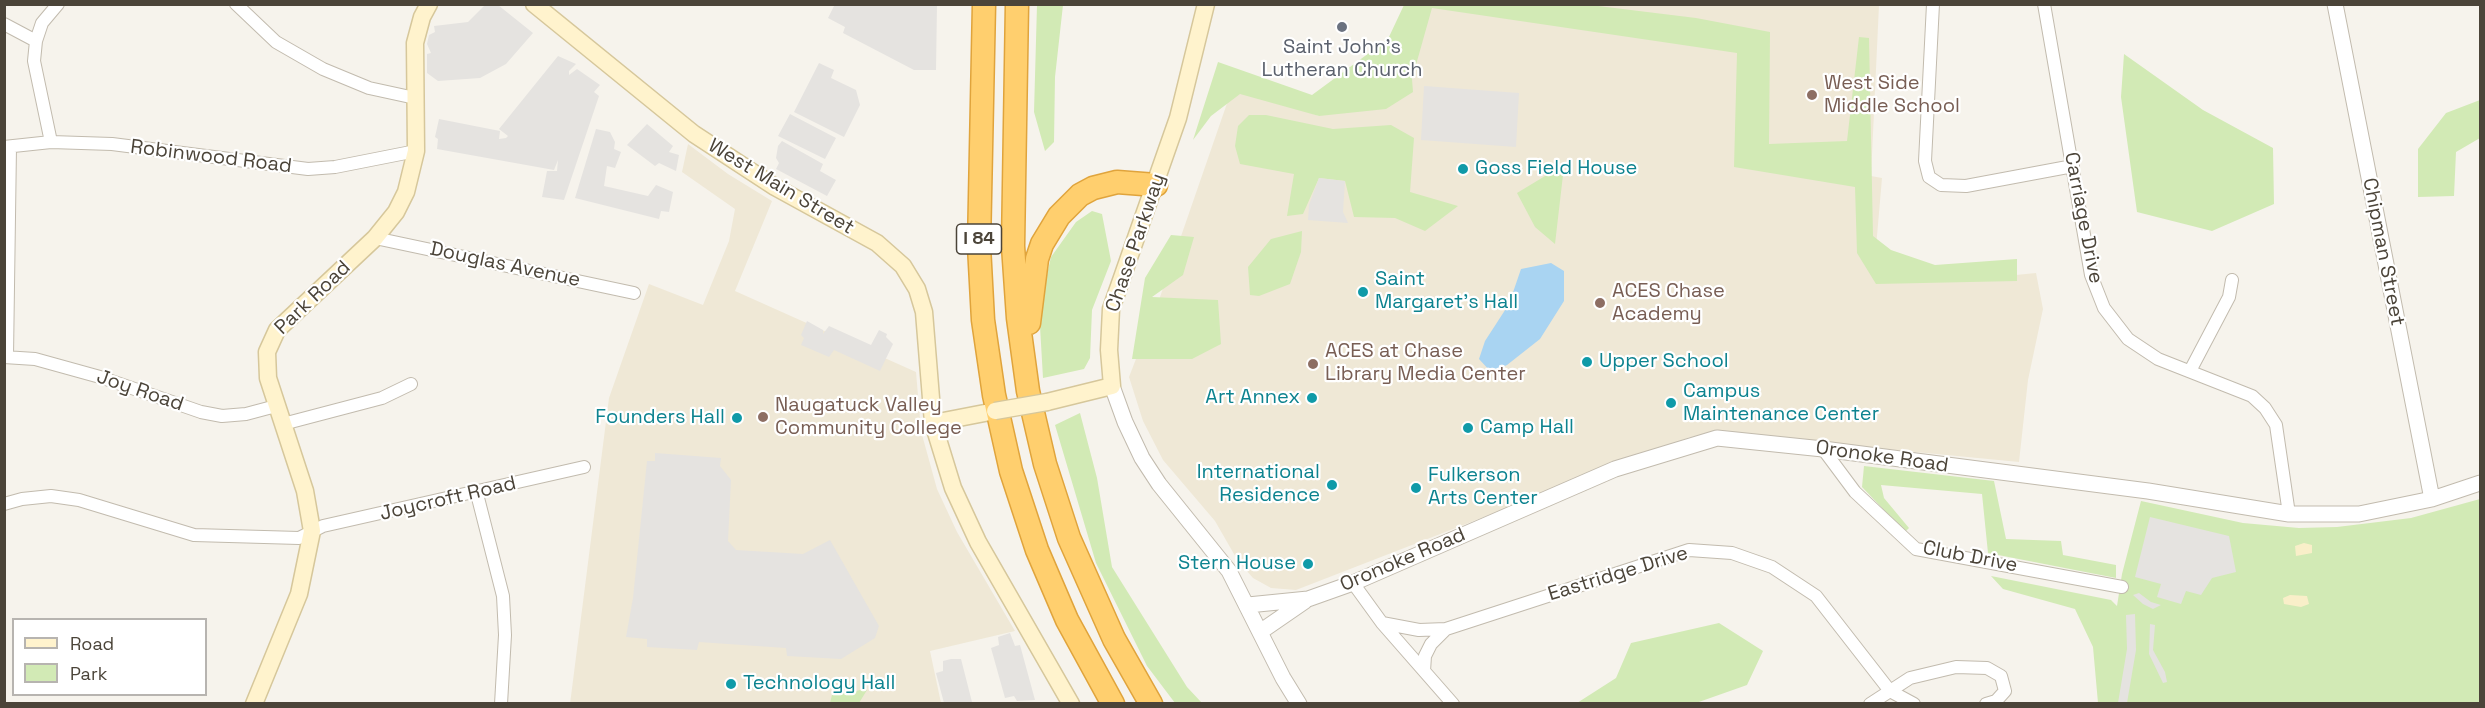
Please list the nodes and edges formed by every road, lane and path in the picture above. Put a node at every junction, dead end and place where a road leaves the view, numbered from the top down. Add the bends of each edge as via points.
1 (58, 4) edge
2 (236, 4) edge
3 (429, 4) edge
4 (534, 4) edge
5 (984, 4) edge
6 (1017, 4) edge
7 (1206, 4) edge
8 (1934, 4) edge
9 (2044, 4) edge
10 (2335, 4) edge
11 (4, 24) edge
12 (36, 41) junction
13 (415, 98) junction
14 (51, 142) junction
15 (7, 147) edge
16 (416, 151) junction
17 (2073, 166) junction
18 (1156, 185) junction
19 (375, 238) junction
20 (7, 265) edge
21 (2232, 280) dead end
22 (634, 292) dead end
23 (6, 356) edge
24 (2190, 370) junction
25 (411, 384) dead end
26 (1112, 386) junction
27 (276, 406) junction
28 (283, 423) junction
29 (933, 423) junction
30 (1822, 449) junction
31 (1045, 465) junction
32 (584, 468) dead end
33 (2481, 483) edge
34 (477, 494) junction
35 (2432, 499) junction
36 (4, 504) edge
37 (2289, 514) junction
38 (312, 531) junction
39 (1353, 583) junction
40 (2122, 587) dead end
41 (1308, 599) junction
42 (1248, 605) junction
43 (1382, 623) junction
44 (1446, 629) junction
45 (1260, 632) junction
46 (1424, 671) junction
47 (1890, 691) junction
48 (254, 704) edge
49 (501, 704) edge
50 (1071, 704) edge
51 (1113, 704) edge
52 (1152, 704) edge
53 (1299, 704) edge
54 (1453, 704) edge
55 (1870, 704) edge
56 (1914, 704) edge
57 (1986, 704) edge

1 - 12 street via 42,23
2 - 13 street via 276,42 323,69 369,88
3 - 13 main road, Park Road via 415,43
4 - 29 main road, West Main Street via 702,140 784,192 877,243 898,260 914,283 924,312
5 - 51 highway, I 84 via 979,246 983,321 994,395 1011,471 1037,550 1067,620
6 - 31 highway, I 84 via 1015,284 1028,391
7 - 18 main road, Chase Parkway via 1188,84
8 - 17 street via 1924,161 1929,177 1941,185 1966,186
9 - 17 street, Carriage Drive
10 - 35 street, Chipman Street
11 - 12 street
12 - 14 street via 36,73
13 - 16 main road, Park Road
14 - 15 street, Robinwood Road
14 - 16 street, Robinwood Road via 112,144 308,169
15 - 20 street
16 - 19 main road, Park Road via 406,192
17 - 24 street, Carriage Drive via 2091,275 2104,308 2128,339 2158,359
18 - 26 main road, Chase Parkway via 1112,309
18 - 31 highway via 1117,182 1093,188 1059,216 1042,244 1033,276 1029,333
19 - 22 street, Douglas Avenue
19 - 27 main road, Park Road via 273,336 266,367
20 - 23 street
21 - 24 street via 2229,297
23 - 27 street, Joy Road via 35,359 89,374 222,416
24 - 37 street, Carriage Drive via 2252,396 2265,408 2276,425
25 - 28 street via 382,398
26 - 29 main road, bridge
26 - 42 street via 1142,459 1219,557
27 - 28 main road, Park Road
28 - 38 main road, Park Road via 305,491
29 - 50 main road via 962,511
30 - 37 street, Oronoke Road
30 - 39 street, Oronoke Road via 1717,438 1615,469
30 - 40 street, Club Drive via 1855,492 1916,549
31 - 52 highway, I 84 via 1088,583 1114,639
32 - 34 street, Joycroft Road
33 - 35 street, Oronoke Road
34 - 38 street, Joycroft Road
34 - 49 street via 503,596
35 - 37 street, Oronoke Road via 2359,514
36 - 38 street, Joycroft Road via 51,496 78,500 194,535 299,538
38 - 48 main road, Park Road via 299,594
39 - 41 street, Oronoke Road
39 - 43 street
41 - 42 street, Oronoke Road
41 - 45 street, Oronoke Road
42 - 45 street
43 - 44 street, Eastridge Drive via 1419,630
43 - 46 street
44 - 46 street via 1431,644
44 - 47 street, Eastridge Drive via 1689,550 1732,553 1772,567 1816,596
45 - 53 street
46 - 54 street
47 - 55 street
47 - 56 street, Eastridge Drive
47 - 57 street via 1910,678 1956,667 1987,668 2001,676 2005,691 1996,701

